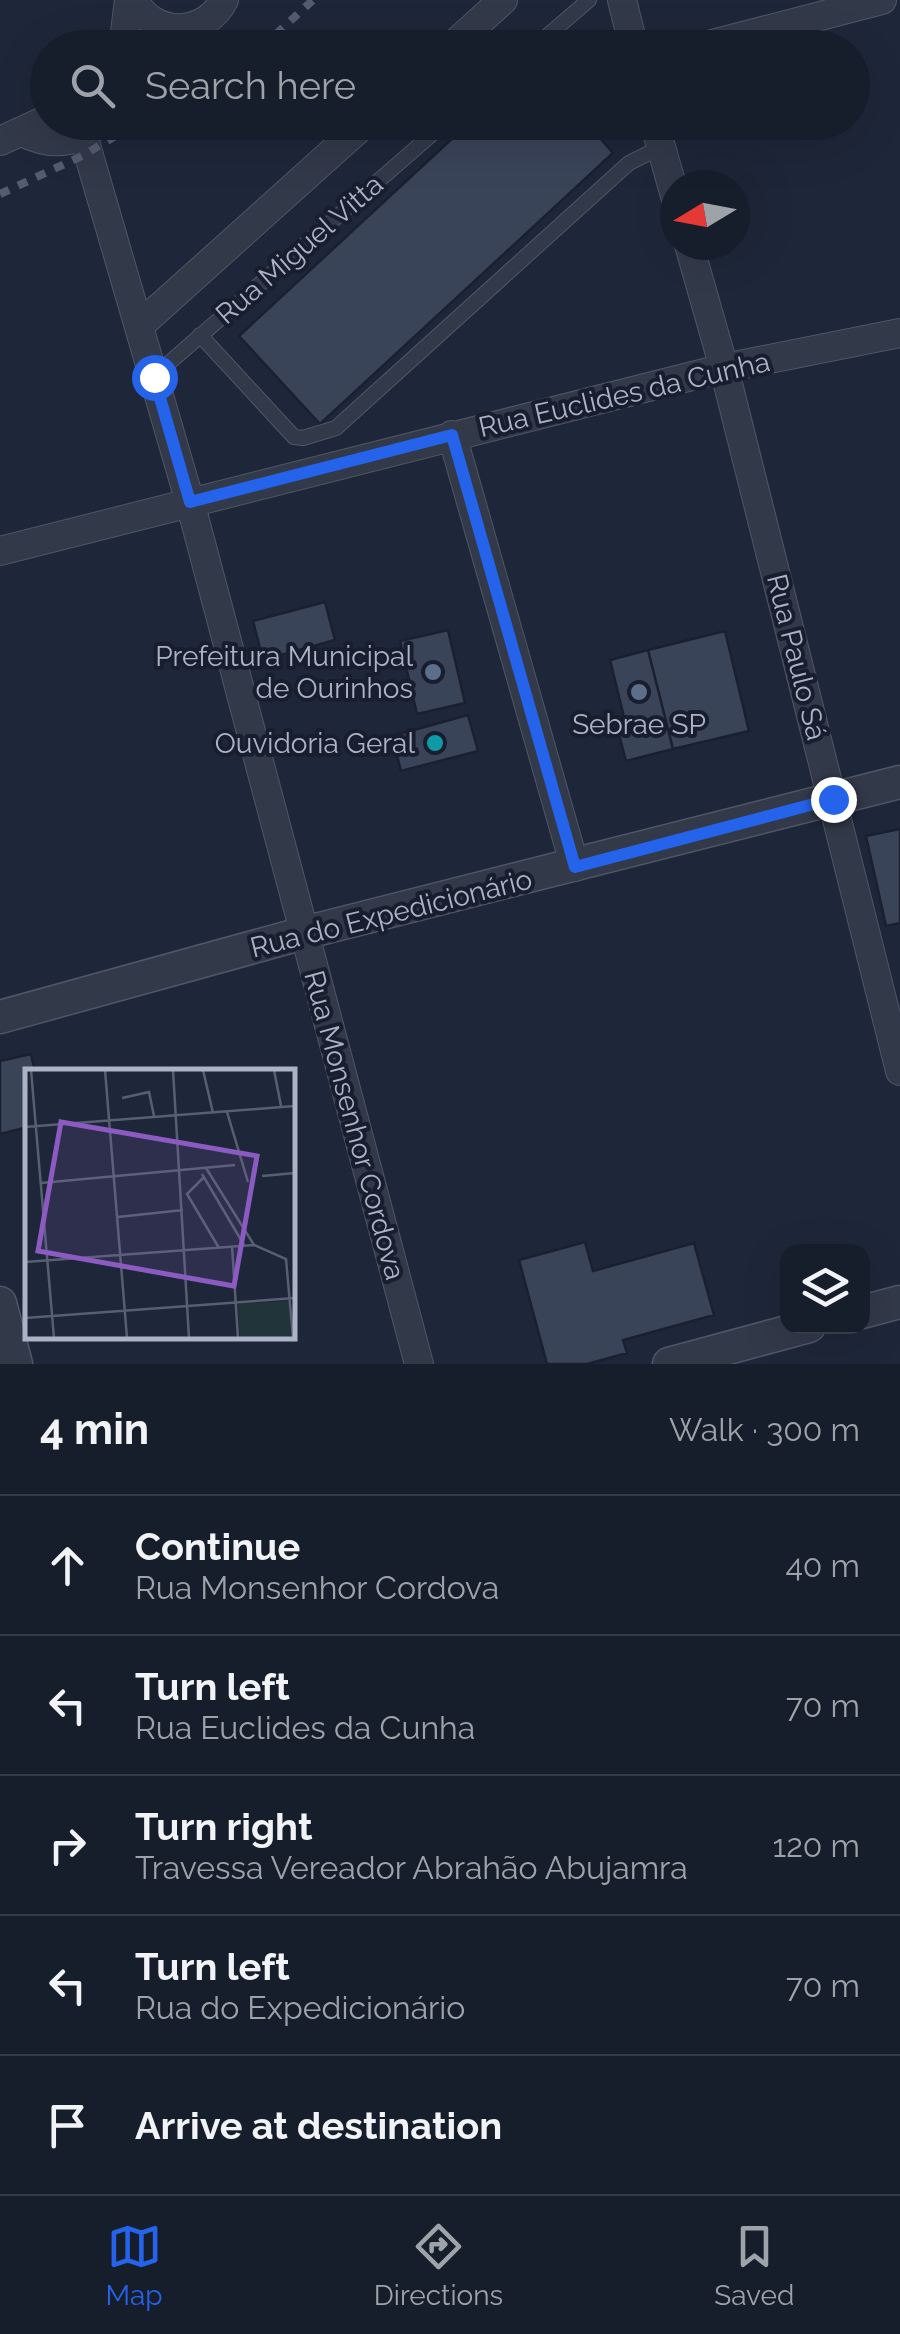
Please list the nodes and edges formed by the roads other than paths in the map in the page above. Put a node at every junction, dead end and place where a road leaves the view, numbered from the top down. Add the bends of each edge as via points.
1 (131, 0) edge
2 (224, 0) edge
3 (503, 0) edge
4 (589, 0) edge
5 (622, 0) edge
6 (882, 0) edge
7 (182, 29) joint
8 (126, 30) edge
9 (470, 30) edge
10 (555, 30) edge
11 (630, 30) edge
12 (766, 30) edge
13 (33, 140) edge
14 (58, 140) edge
15 (94, 140) edge
16 (346, 140) edge
17 (425, 140) edge
18 (654, 140) edge
19 (659, 140) edge
20 (668, 170) edge
21 (693, 260) edge
22 (139, 326) junction
23 (900, 333) edge
24 (200, 335) junction
25 (724, 368) junction
26 (154, 377) junction
27 (452, 435) junction
28 (190, 502) junction
29 (0, 550) edge
30 (900, 782) edge
31 (833, 799) junction
32 (575, 867) junction
33 (304, 933) junction
34 (0, 1017) edge
35 (900, 1071) edge
36 (900, 1302) edge
37 (0, 1303) edge
38 (870, 1310) edge
39 (780, 1334) edge
40 (16, 1364) edge
41 (419, 1364) edge
42 (669, 1364) edge

1 - 7 street via 150,20
1 - 8 street
2 - 7 street via 210,18
3 - 9 street
4 - 10 lane
5 - 11 street
6 - 12 street
13 - 14 street
15 - 22 street, Rua Monsenhor Cordova
16 - 22 street, Rua Miguel Vitta
17 - 24 lane, Rua Miguel Vitta
18 - 24 lane via 336,428 294,437
19 - 20 street
21 - 25 street, Rua Paulo Sá
22 - 26 street, Rua Monsenhor Cordova
23 - 25 street, Rua Euclides da Cunha
24 - 26 lane, Rua Miguel Vitta
25 - 27 street, Rua Euclides da Cunha
25 - 31 street, Rua Paulo Sá
26 - 28 street, Rua Monsenhor Cordova
27 - 28 street, Rua Euclides da Cunha
27 - 32 street
28 - 29 street, Rua Euclides da Cunha
28 - 33 street, Rua Monsenhor Cordova
30 - 31 street, Rua do Expedicionário
31 - 32 street, Rua do Expedicionário
31 - 35 street, Rua Paulo Sá
32 - 33 street, Rua do Expedicionário
33 - 34 street, Rua do Expedicionário
33 - 41 street, Rua Monsenhor Cordova
36 - 38 street
37 - 40 street
39 - 42 street

